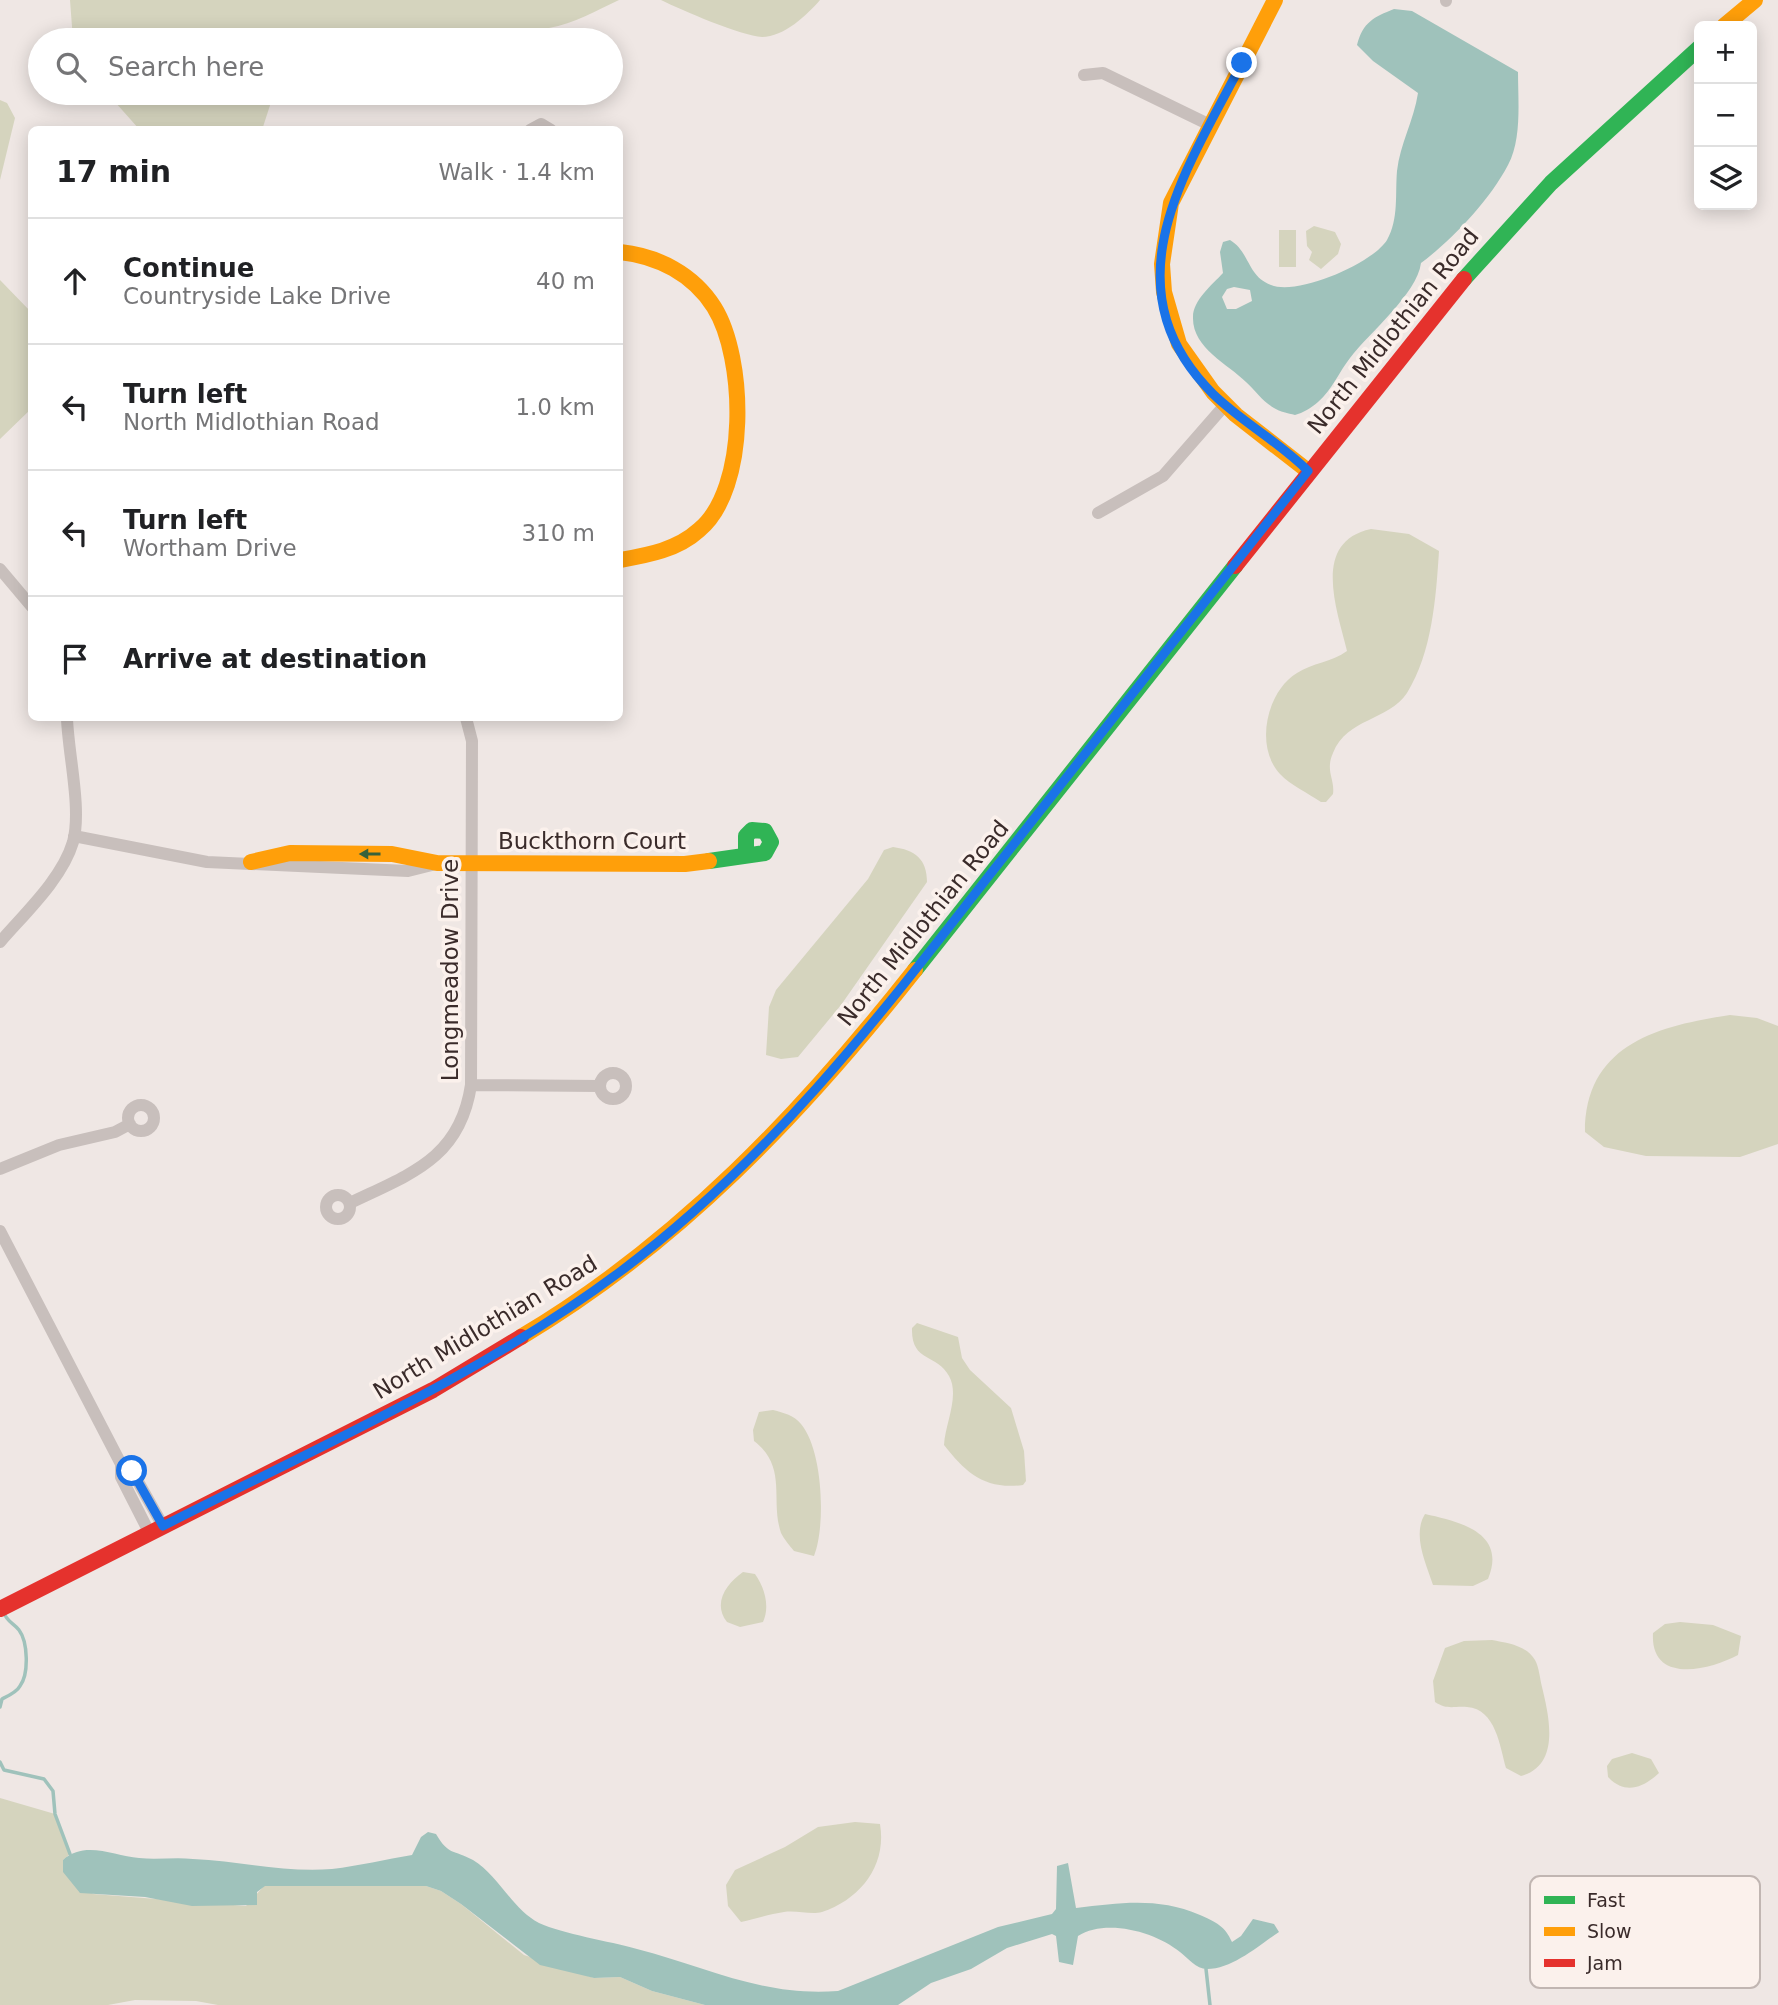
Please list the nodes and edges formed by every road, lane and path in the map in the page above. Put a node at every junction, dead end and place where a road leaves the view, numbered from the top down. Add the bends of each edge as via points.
1 (1275, 0) edge
2 (1755, 0) edge
3 (1730, 21) edge
4 (1694, 53) edge
5 (1084, 75) dead end
6 (1210, 125) junction
7 (623, 253) edge
8 (1225, 405) junction
9 (1308, 471) junction
10 (1098, 513) dead end
11 (623, 560) edge
12 (0, 569) edge
13 (28, 602) edge
14 (67, 721) edge
15 (467, 721) edge
16 (74, 836) junction
17 (746, 855) dead end
18 (251, 862) joint
19 (472, 864) junction
20 (0, 942) edge
21 (471, 1085) junction
22 (600, 1086) dead end
23 (130, 1124) dead end
24 (0, 1169) edge
25 (350, 1203) dead end
26 (0, 1231) edge
27 (5, 1250) edge
28 (156, 1529) junction
29 (0, 1609) edge

1 - 6 main road
2 - 3 main road
4 - 9 main road, North Midlothian Road via 1583,153 1491,246
5 - 6 street via 1103,73
6 - 8 main road via 1171,203 1160,267 1167,314 1180,348 1202,382
7 - 11 main road via 656,259 682,274 711,302 729,343 737,444 727,490 696,534 652,556
8 - 9 main road
8 - 10 street via 1163,476
9 - 28 main road, North Midlothian Road via 842,1060 732,1178 575,1305 433,1390
12 - 13 street
14 - 16 street
15 - 19 street, Longmeadow Drive via 472,741
16 - 18 street, Buckthorn Court via 206,862
16 - 20 street via 54,877
17 - 19 main road, Buckthorn Court via 685,864
18 - 19 main road, Buckthorn Court via 290,853 392,854
19 - 21 street, Longmeadow Drive
21 - 22 street
21 - 25 street, Longmeadow Drive via 463,1119 447,1147
23 - 24 street
26 - 27 street
27 - 28 street via 121,1464 121,1477
28 - 29 main road, North Midlothian Road

